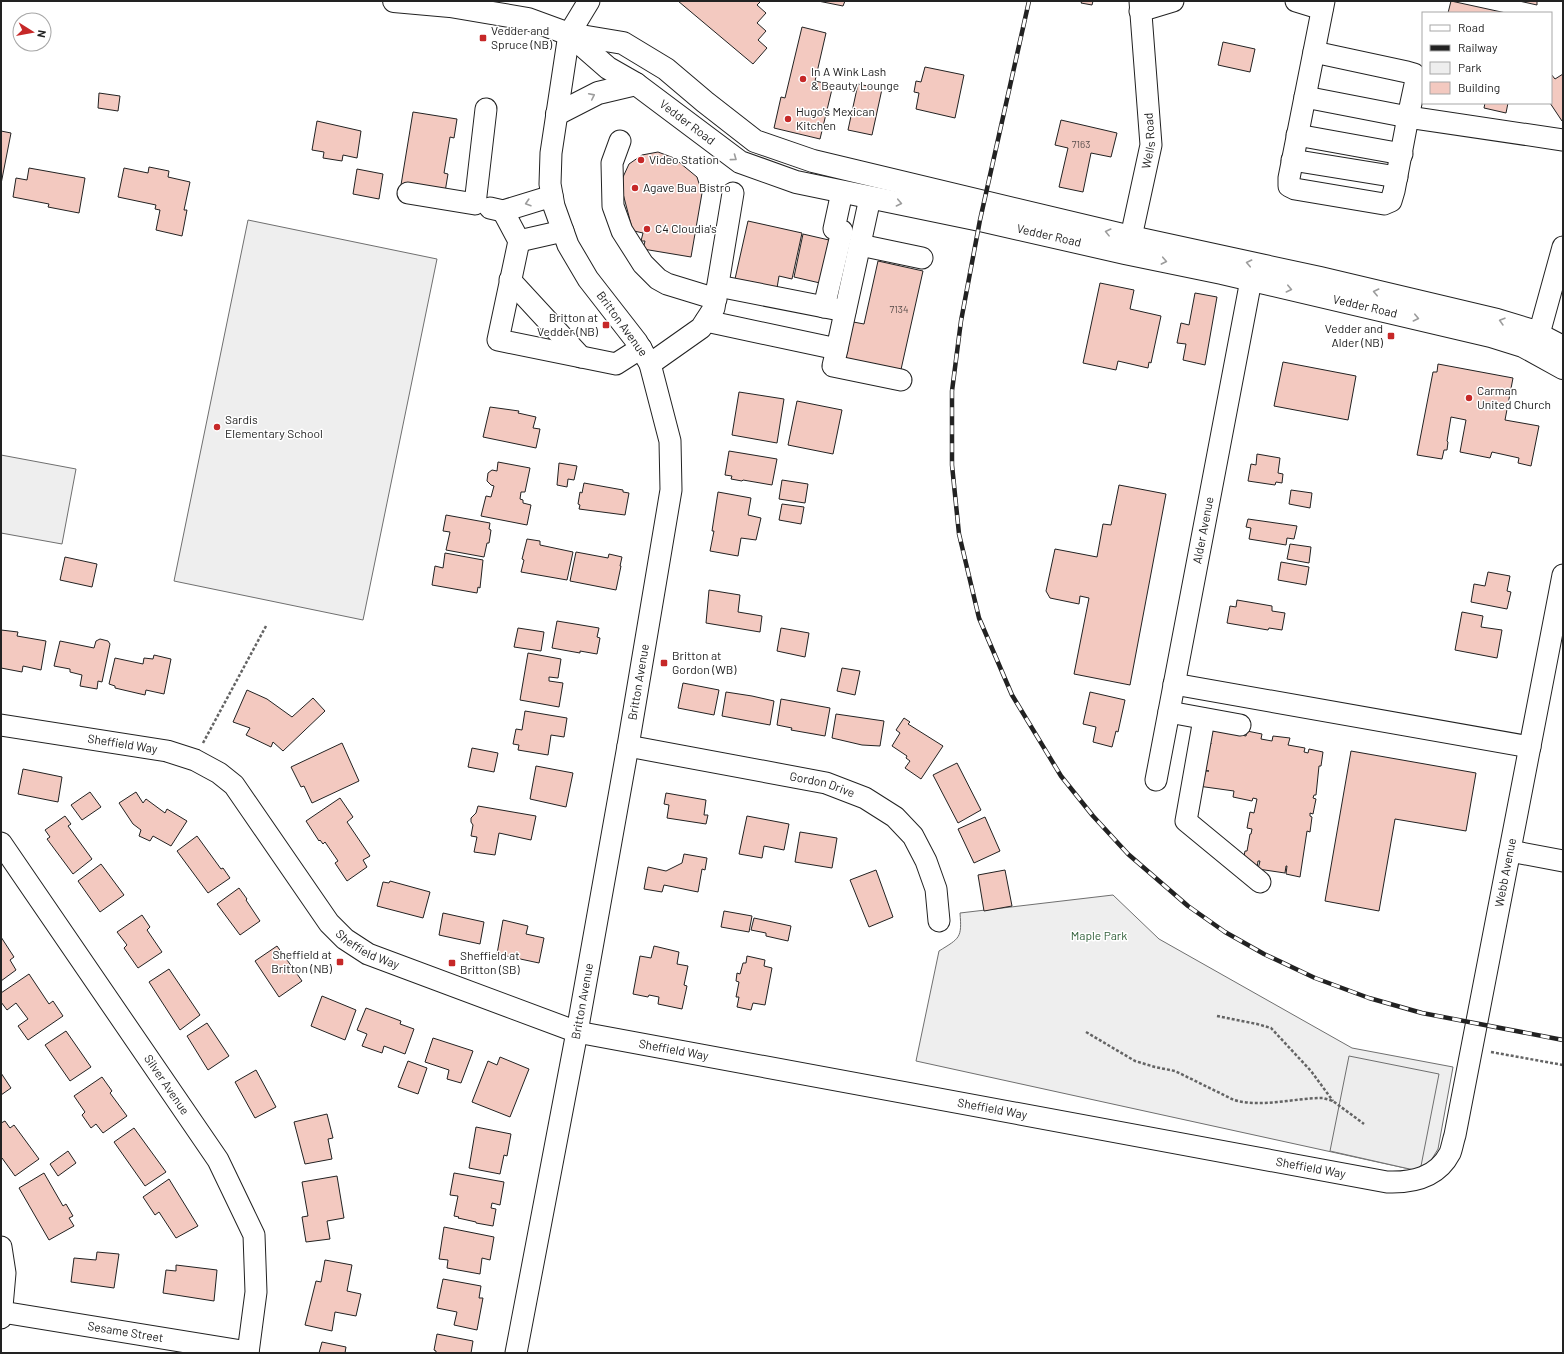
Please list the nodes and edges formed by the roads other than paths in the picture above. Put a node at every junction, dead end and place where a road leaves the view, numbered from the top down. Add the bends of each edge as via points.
1 (394, 1) edge
2 (589, 1) edge
3 (1173, 1) edge
4 (1296, 1) edge
5 (1323, 5) edge
6 (1140, 6) edge
7 (569, 34) junction
8 (1314, 52) junction
9 (636, 84) junction
10 (1305, 97) junction
11 (486, 109) dead end
12 (557, 114) junction
13 (1408, 117) junction
14 (1297, 135) junction
15 (1563, 140) edge
16 (620, 141) dead end
17 (1402, 154) junction
18 (1292, 160) junction
19 (1397, 177) junction
20 (842, 192) junction
21 (408, 193) dead end
22 (733, 193) dead end
23 (552, 196) junction
24 (870, 198) junction
25 (475, 204) junction
26 (503, 211) junction
27 (563, 231) junction
28 (519, 240) junction
29 (860, 245) junction
30 (1128, 245) junction
31 (1563, 247) edge
32 (922, 258) dead end
33 (510, 280) junction
34 (1251, 280) junction
35 (717, 293) junction
36 (824, 307) junction
37 (845, 311) junction
38 (706, 321) junction
39 (1536, 343) junction
40 (1563, 347) edge
41 (837, 348) junction
42 (645, 356) junction
43 (581, 357) junction
44 (1563, 368) edge
45 (901, 380) dead end
46 (1563, 576) edge
47 (1561, 599) edge
48 (1174, 684) junction
49 (1168, 712) junction
50 (1204, 719) junction
51 (1240, 725) dead end
52 (2, 729) edge
53 (628, 746) junction
54 (1530, 747) junction
55 (1156, 780) dead end
56 (1, 843) edge
57 (1510, 851) junction
58 (1563, 861) edge
59 (1260, 882) dead end
60 (939, 921) dead end
61 (577, 1032) junction
62 (1440, 1166) joint
63 (1, 1247) edge
64 (1, 1315) edge
65 (248, 1352) edge
66 (516, 1353) edge

1 - 7 main road, Vedder Road via 450,6 528,19
2 - 7 street
3 - 6 street
4 - 5 street
5 - 8 street
6 - 30 street, Wells Road via 1151,145
7 - 9 main road, Vedder Road via 608,68
7 - 12 street, Britton Avenue
30 -> 7 main road, Vedder Road via 813,161 755,141 666,69 623,43
8 - 10 street
8 - 13 street via 1414,74 1416,80
12 -> 9 main road via 598,93
9 -> 20 main road, Vedder Road via 740,162 796,182
10 - 13 street
10 - 14 street
11 - 25 street
12 - 23 street, Britton Avenue via 551,153
13 - 15 street
13 - 17 street
14 - 17 street
14 - 18 street
16 - 35 street via 612,163 613,206 622,231 642,264 667,284
17 - 19 street
18 - 19 street
18 - 19 street via 1289,178 1290,186 1295,189 1384,204 1391,201
20 - 24 main road, Vedder Road
20 - 36 street via 834,229 842,231
21 - 25 street
22 - 35 street
23 -> 26 street
23 - 27 street, Britton Avenue
24 - 29 street
24 -> 30 main road, Vedder Road
25 - 26 street
26 - 28 street
27 - 28 street
27 - 42 street, Britton Avenue via 568,245 588,279
28 - 33 street
29 - 32 street
29 - 37 street
30 -> 34 main road, Vedder Road
39 -> 30 main road, Vedder Road via 1530,330 1497,320 1320,278
31 - 39 street
33 - 43 street
33 - 43 street via 498,340
34 -> 39 main road, Vedder Road via 1492,336 1523,346
34 - 48 street, Alder Avenue
35 - 36 street
35 - 38 street via 714,308
36 - 37 street
37 - 41 street
38 - 41 street
38 - 42 street via 701,328
39 - 40 main road, Vedder Road
39 - 44 main road, Vedder Road
41 - 45 street via 833,366
42 - 43 street via 616,364
42 - 53 street, Britton Avenue via 670,442 671,490
46 - 47 street, Webb Avenue
47 - 54 street, Webb Avenue
48 - 49 street, Alder Avenue
48 - 54 street
49 - 50 street
49 - 55 street, Alder Avenue
50 - 51 street
50 - 59 street via 1186,821
52 - 61 street, Sheffield Way via 167,751 195,760 219,773 234,786 329,923 345,940 368,954
53 - 60 street, Gordon Drive via 826,783 865,798 895,817 914,836 936,889
53 - 61 street, Britton Avenue
54 - 57 street, Webb Avenue
56 - 65 street, Silver Avenue via 218,1160 254,1236 256,1292
57 - 58 street
57 - 62 street, Webb Avenue via 1455,1135 1450,1153
61 - 62 street, Sheffield Way via 1388,1182 1418,1180
61 - 66 street, Britton Avenue
63 - 64 street via 4,1273
64 - 65 street, Sesame Street

